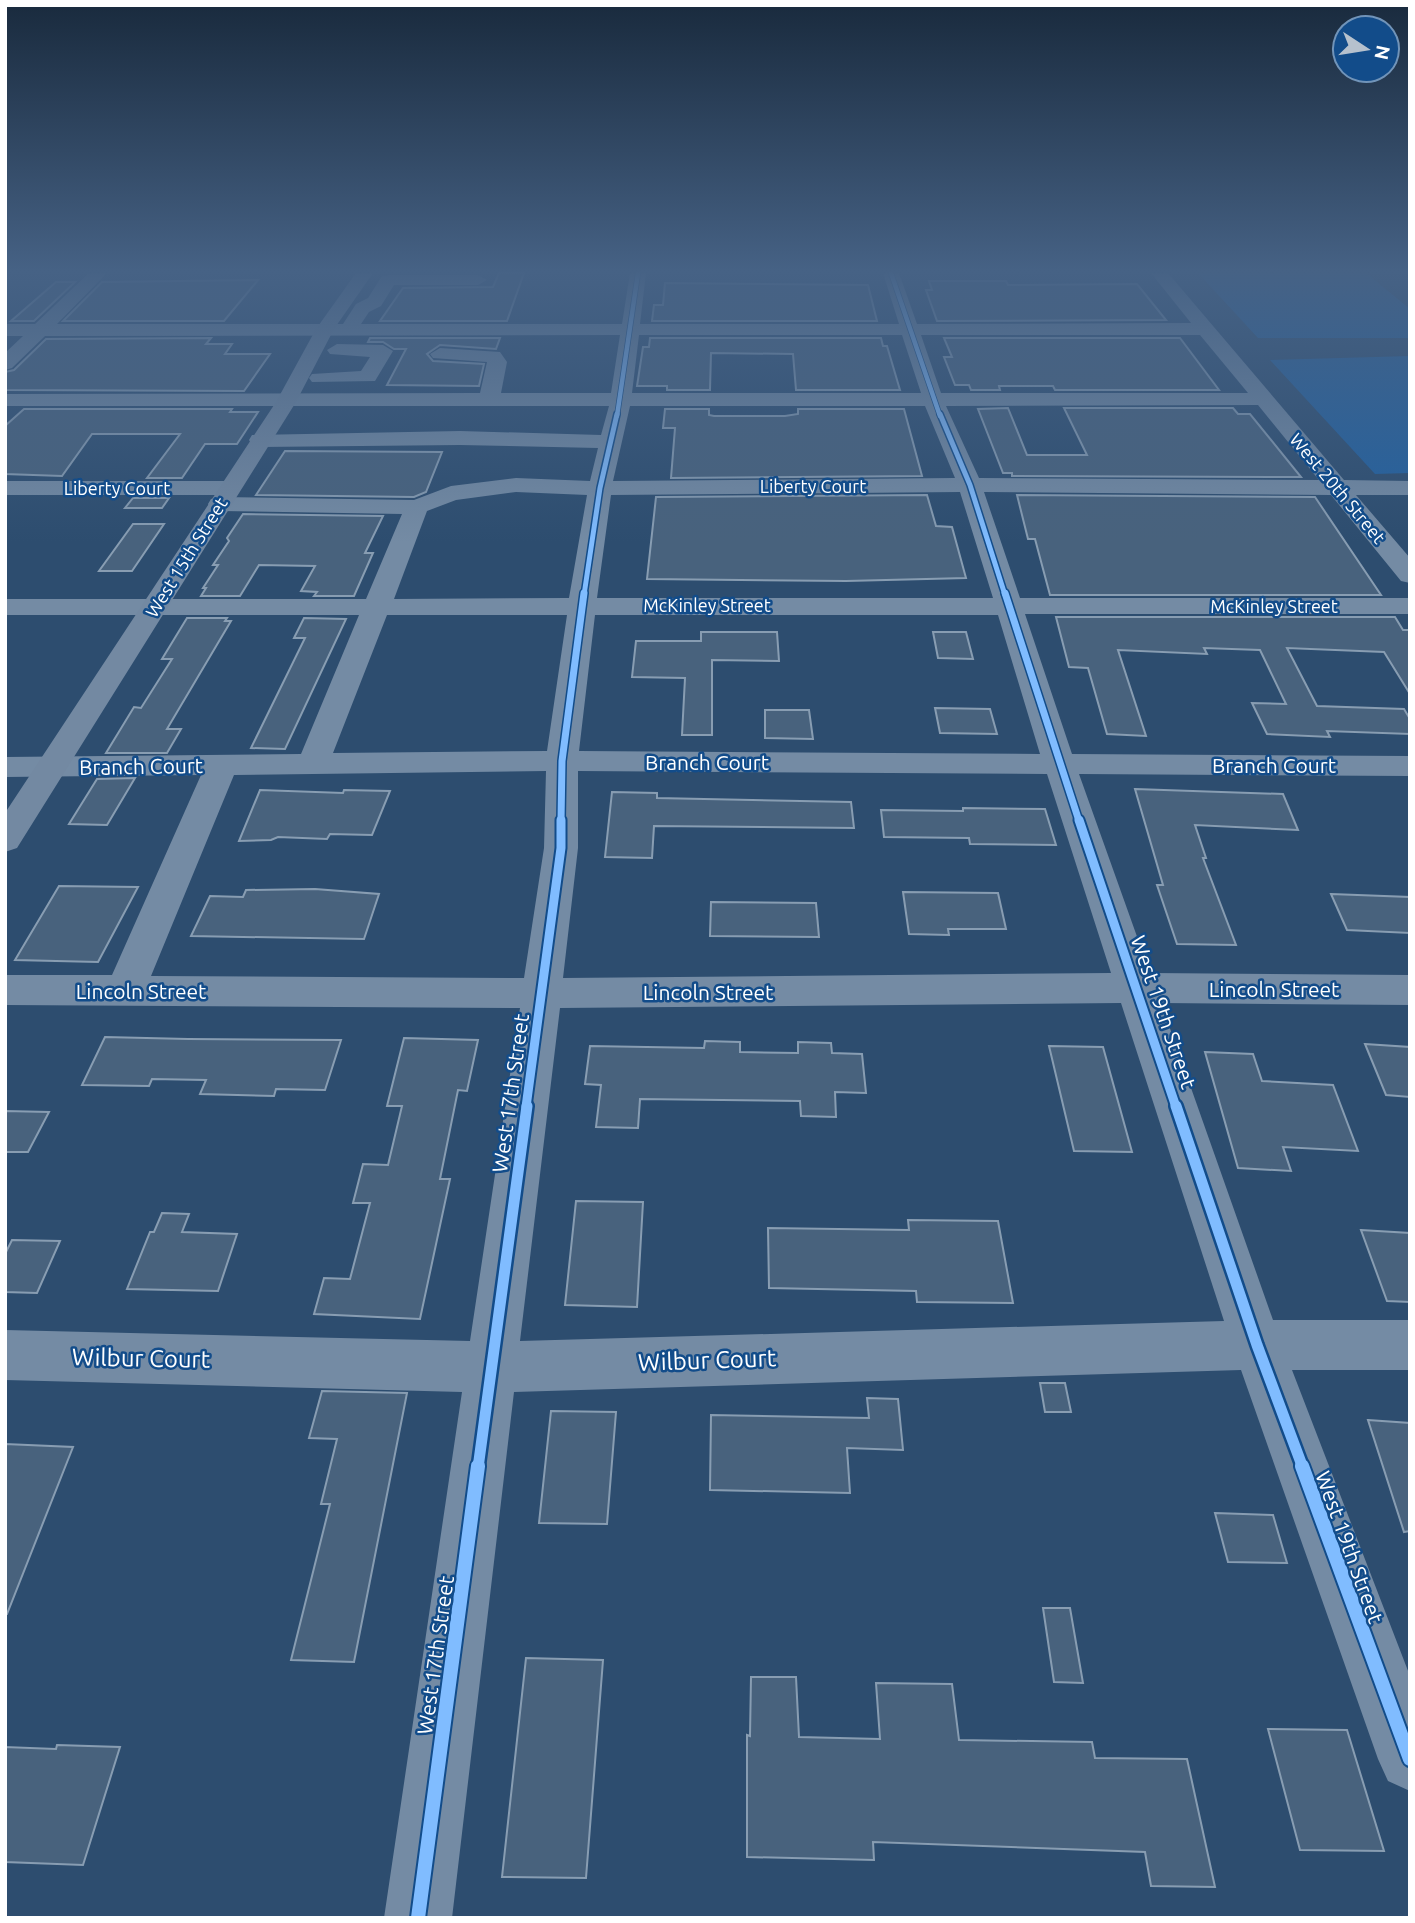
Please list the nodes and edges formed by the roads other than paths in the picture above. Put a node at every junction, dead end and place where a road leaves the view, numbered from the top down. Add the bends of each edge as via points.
1 (423, 362) edge
2 (310, 363) edge
3 (376, 363) edge
4 (497, 363) edge
5 (626, 363) edge
6 (921, 363) edge
7 (1233, 363) edge
8 (368, 377) junction
9 (298, 379) junction
10 (621, 399) junction
11 (933, 399) junction
12 (1264, 399) junction
13 (5, 400) edge
14 (376, 401) junction
15 (414, 401) junction
16 (471, 414) junction
17 (273, 420) junction
18 (611, 442) junction
19 (970, 485) junction
20 (1339, 487) junction
21 (5, 488) edge
22 (600, 488) junction
23 (1410, 488) edge
24 (225, 496) junction
25 (417, 507) junction
26 (1410, 575) edge
27 (582, 605) junction
28 (1007, 605) junction
29 (377, 606) junction
30 (1410, 606) edge
31 (5, 607) edge
32 (155, 607) junction
33 (562, 761) junction
34 (313, 764) junction
35 (222, 765) junction
36 (1060, 765) junction
37 (1410, 766) edge
38 (5, 767) edge
39 (52, 768) junction
40 (5, 840) edge
41 (1138, 988) junction
42 (5, 990) edge
43 (1410, 990) edge
44 (125, 991) junction
45 (541, 993) junction
46 (1256, 1345) junction
47 (1410, 1345) edge
48 (5, 1354) edge
49 (491, 1367) junction
50 (1410, 1759) edge
51 (418, 1918) edge

1 - 15 street
2 - 9 main road, West 15th Street
3 - 8 street
4 - 16 street
5 - 10 street, West 17th Street
6 - 11 street, West 19th Street
7 - 12 street, West 20th Street
8 - 9 street
8 - 14 street
9 - 17 main road, West 15th Street
10 - 11 street
10 - 16 street
10 - 18 street, West 17th Street
11 - 12 street
11 - 19 street, West 19th Street
12 - 20 street, West 20th Street
13 - 17 street
14 - 15 street
14 - 17 street
15 - 16 street
16 - 17 street
16 - 18 street
17 - 24 main road, West 15th Street
18 - 22 street, West 17th Street
19 - 20 street, Liberty Court
19 - 22 street, Liberty Court
19 - 28 street, West 19th Street
20 - 23 street, Liberty Court
20 - 26 street, West 20th Street
21 - 24 street, Liberty Court
22 - 25 street, Liberty Court via 516,485 451,493
22 - 27 street, West 17th Street
24 - 25 street, Liberty Court
24 - 32 main road, West 15th Street
25 - 29 street
27 - 28 street, McKinley Street
27 - 29 street, McKinley Street
27 - 33 street, West 17th Street
28 - 30 street, McKinley Street
28 - 36 street, West 19th Street
29 - 32 street, McKinley Street
29 - 34 street
31 - 32 street, McKinley Street
32 - 39 main road, West 15th Street
33 - 34 street, Branch Court
33 - 36 street, Branch Court
33 - 45 street, West 17th Street via 561,848
34 - 35 street, Branch Court
35 - 39 street, Branch Court
35 - 44 street
36 - 37 street, Branch Court
36 - 41 street, West 19th Street
38 - 39 street, Branch Court
39 - 40 main road, West 15th Street
41 - 43 street, Lincoln Street
41 - 45 street, Lincoln Street
41 - 46 street, West 19th Street
42 - 44 street, Lincoln Street
44 - 45 street, Lincoln Street
45 - 49 street, West 17th Street
46 - 47 street, Wilbur Court
46 - 49 street, Wilbur Court
46 - 50 street, West 19th Street
48 - 49 street, Wilbur Court
49 - 51 street, West 17th Street

